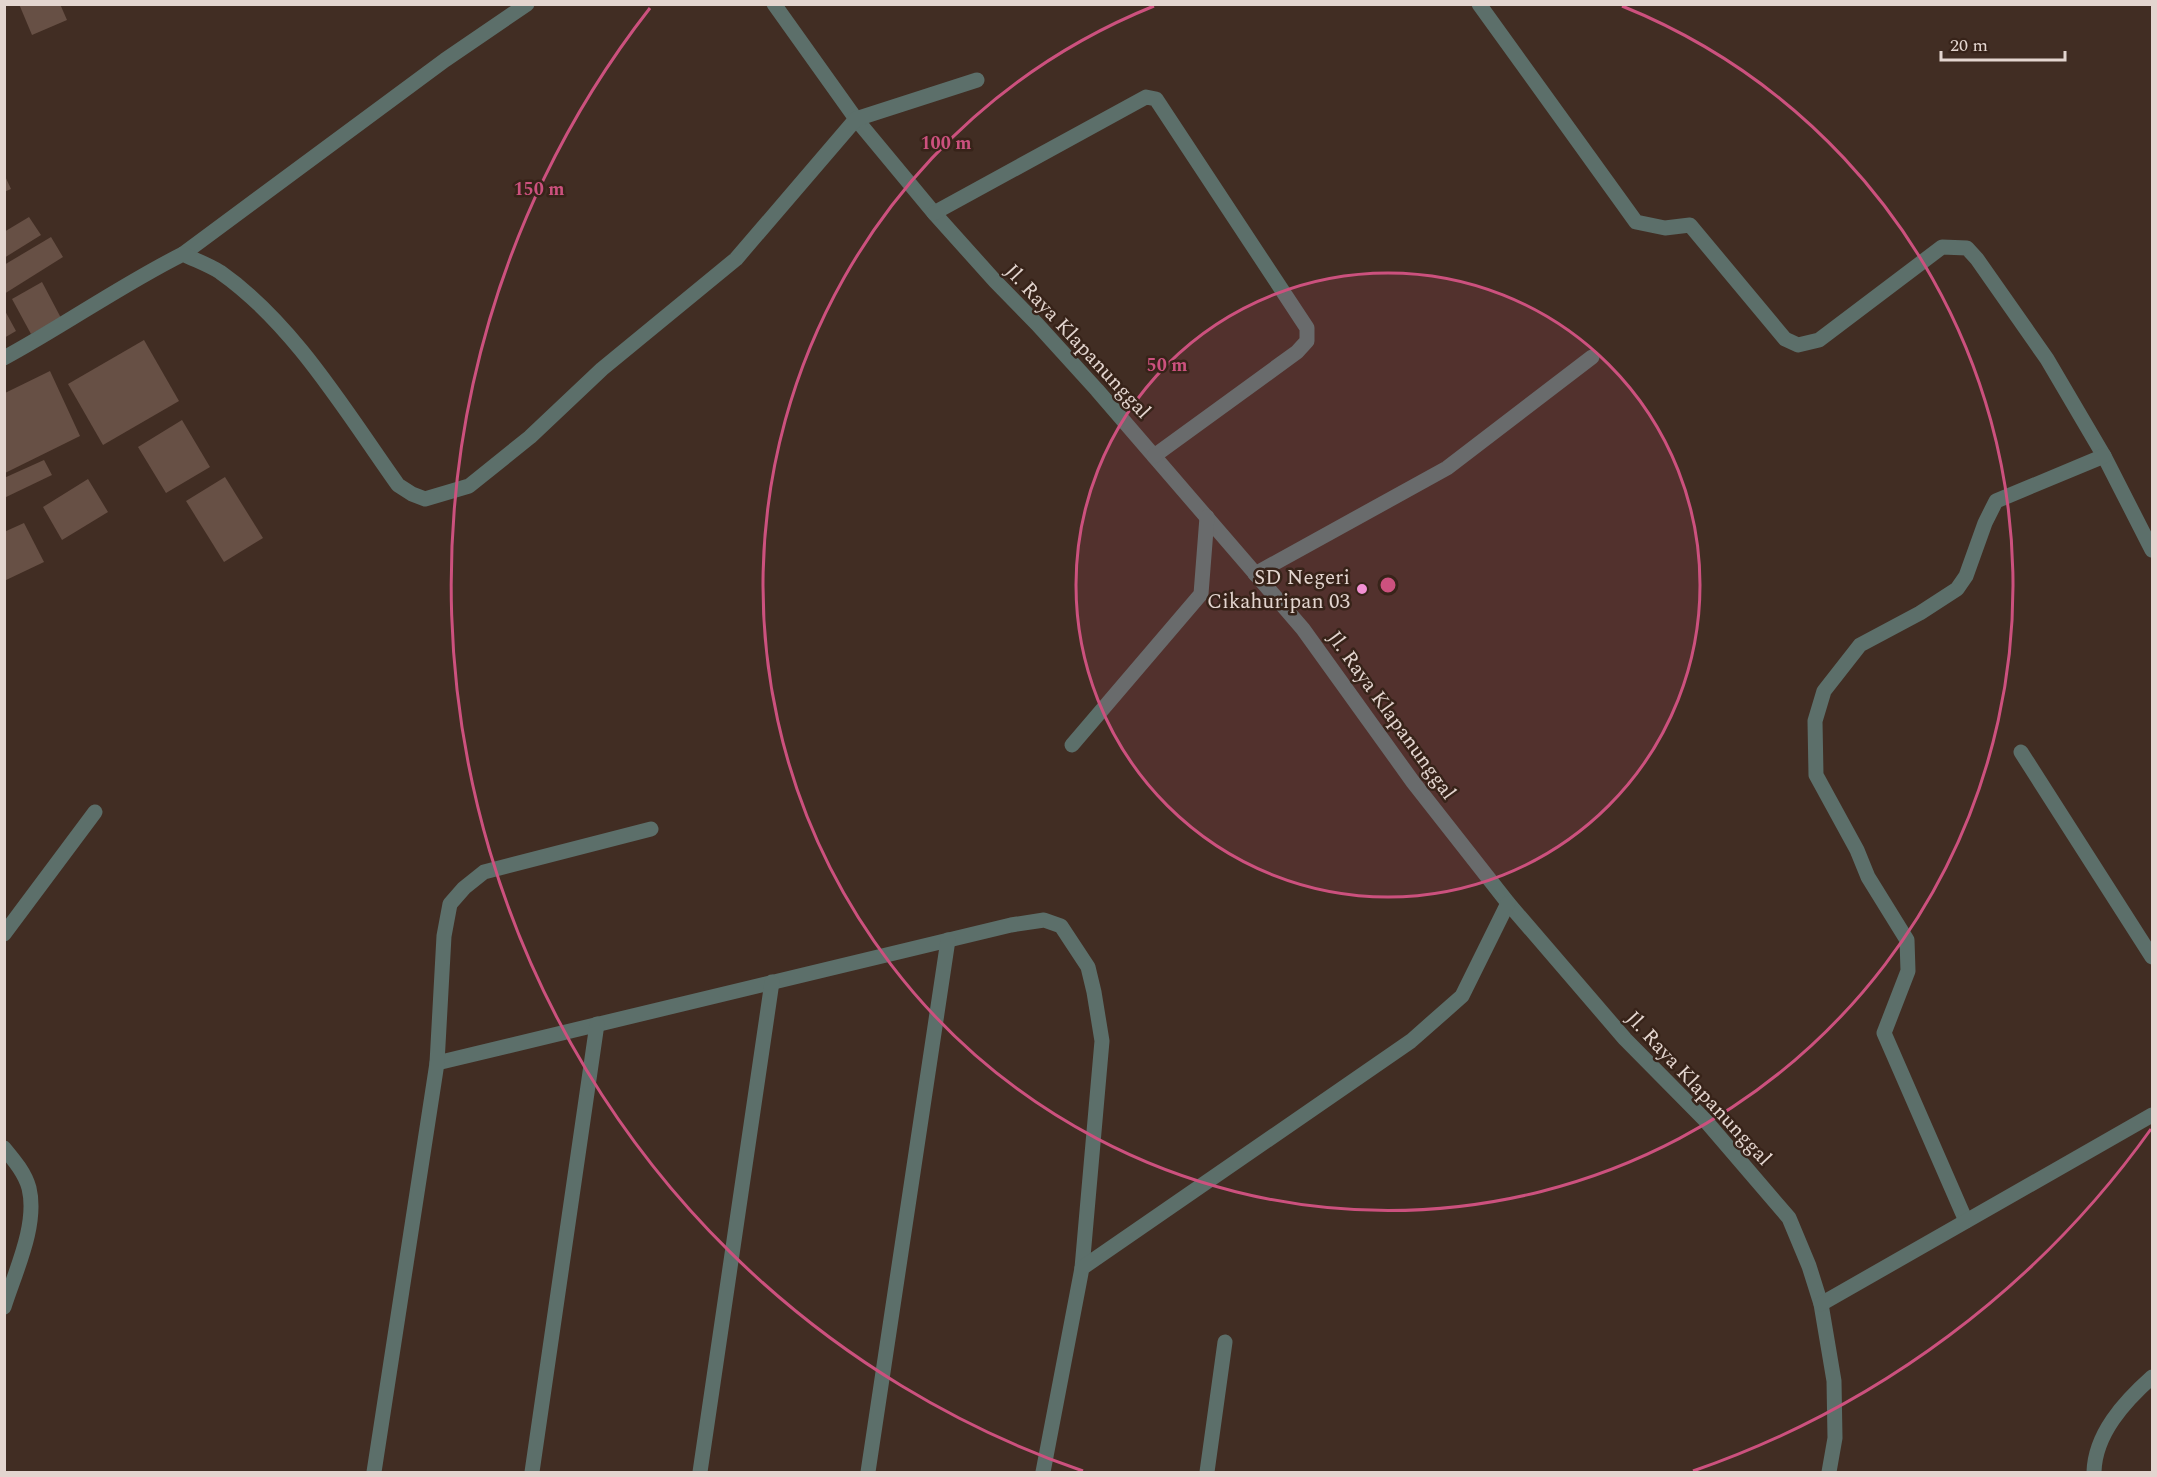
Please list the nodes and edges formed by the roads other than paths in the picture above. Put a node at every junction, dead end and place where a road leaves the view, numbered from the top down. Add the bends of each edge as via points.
1 (527, 4) edge
2 (774, 4) edge
3 (1479, 4) edge
4 (977, 80) dead end
5 (856, 119) junction
6 (934, 213) junction
7 (183, 254) junction
8 (1592, 357) dead end
9 (4, 358) edge
10 (1154, 456) junction
11 (2104, 456) junction
12 (1207, 517) junction
13 (2152, 550) edge
14 (1255, 574) junction
15 (1072, 745) dead end
16 (2021, 752) dead end
17 (95, 812) dead end
18 (651, 829) dead end
19 (1508, 903) junction
20 (4, 934) edge
21 (948, 940) junction
22 (2152, 957) edge
23 (772, 982) junction
24 (597, 1024) junction
25 (437, 1063) junction
26 (2152, 1115) edge
27 (4, 1149) edge
28 (1966, 1221) junction
29 (1082, 1268) junction
30 (1821, 1304) junction
31 (4, 1307) edge
32 (1225, 1342) dead end
33 (2152, 1377) edge
34 (374, 1473) edge
35 (532, 1473) edge
36 (700, 1473) edge
37 (868, 1473) edge
38 (1042, 1473) edge
39 (1207, 1473) edge
40 (1829, 1473) edge
41 (2094, 1473) edge

1 - 7 street
2 - 5 street, Jl. Raya Klapanunggal
3 - 11 street via 1636,222 1665,228 1690,225 1785,339 1798,345 1819,340 1942,247 1966,248 2047,359
4 - 5 street
5 - 6 street, Jl. Raya Klapanunggal
5 - 7 street via 736,259 469,486 425,499 398,485 308,359 264,310 219,271
6 - 10 street, Jl. Raya Klapanunggal
6 - 10 street via 1141,100 1156,99 1307,328 1307,341
7 - 9 street
8 - 14 street via 1447,468
10 - 12 street, Jl. Raya Klapanunggal
11 - 13 street
11 - 28 street via 1996,501 1957,589 1860,645 1824,691 1815,721 1816,775 1906,940 1908,971 1884,1033
12 - 14 street, Jl. Raya Klapanunggal
12 - 15 street via 1201,594
14 - 19 street, Jl. Raya Klapanunggal via 1303,629 1413,782
16 - 22 street
17 - 20 street
18 - 25 street via 484,872 464,888 450,904 444,936
19 - 29 street via 1462,996 1411,1041
19 - 30 street, Jl. Raya Klapanunggal via 1625,1039 1705,1120 1789,1218
21 - 23 street
21 - 29 street via 1044,920 1061,926 1088,967 1102,1041
21 - 37 street
23 - 24 street
23 - 36 street
24 - 25 street
24 - 35 street
25 - 34 street
26 - 28 street
27 - 31 street via 29,1188 32,1219
28 - 30 street
29 - 38 street
30 - 40 street, Jl. Raya Klapanunggal via 1834,1381 1834,1438
32 - 39 street
33 - 41 street via 2104,1431

